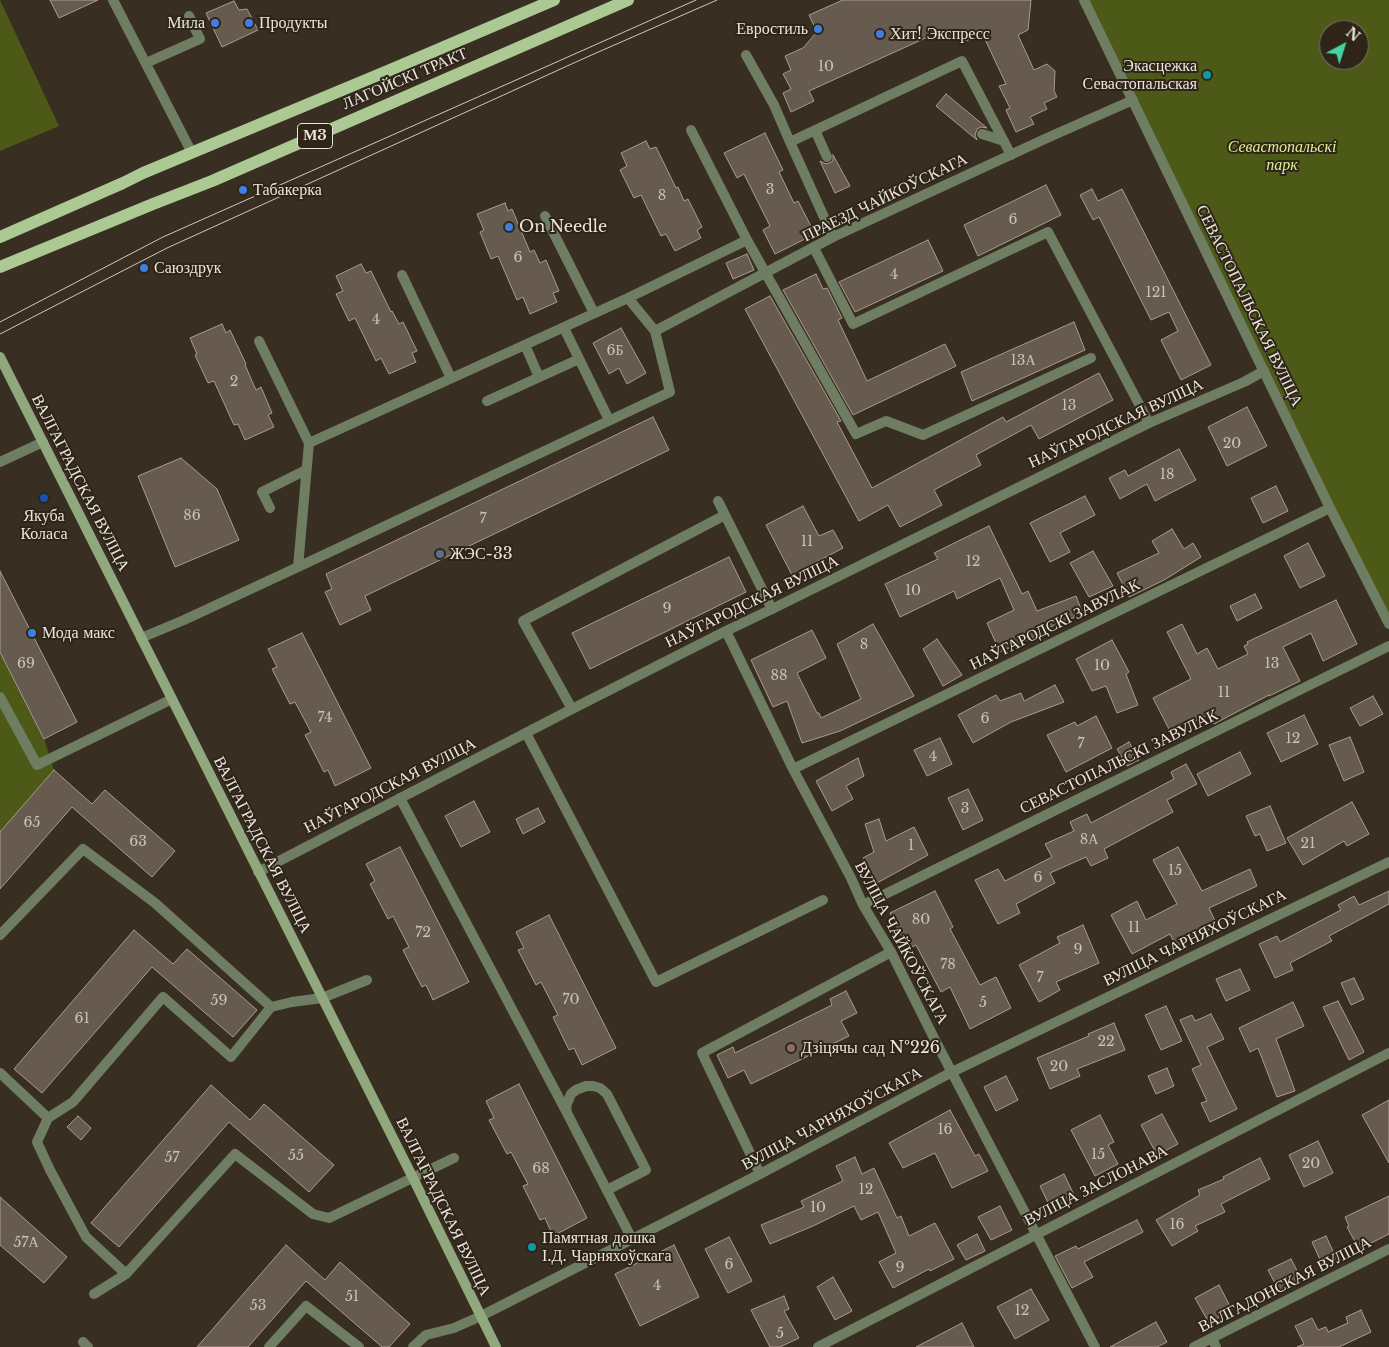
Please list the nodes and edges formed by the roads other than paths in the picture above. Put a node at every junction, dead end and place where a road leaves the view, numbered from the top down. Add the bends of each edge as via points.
1 (113, 0) edge
2 (554, 0) edge
3 (628, 0) edge
4 (1084, 0) edge
5 (189, 16) dead end
6 (746, 55) dead end
7 (146, 64) junction
8 (1133, 100) junction
9 (691, 130) dead end
10 (815, 130) junction
11 (982, 134) dead end
12 (1004, 141) junction
13 (790, 142) junction
14 (192, 153) junction
15 (1011, 155) junction
16 (827, 157) dead end
17 (545, 216) dead end
18 (0, 237) edge
19 (833, 237) junction
20 (747, 240) junction
21 (814, 248) junction
22 (0, 267) edge
23 (765, 273) junction
24 (402, 275) dead end
25 (628, 298) junction
26 (594, 313) junction
27 (564, 328) junction
28 (654, 332) junction
29 (258, 341) dead end
30 (525, 345) junction
31 (0, 357) edge
32 (1091, 358) dead end
33 (579, 359) junction
34 (1264, 371) junction
35 (538, 377) junction
36 (451, 378) junction
37 (487, 401) dead end
38 (609, 420) junction
39 (1149, 423) junction
40 (43, 442) junction
41 (309, 443) junction
42 (0, 462) edge
43 (306, 470) junction
44 (718, 501) dead end
45 (270, 508) dead end
46 (1330, 508) junction
47 (725, 515) junction
48 (298, 567) junction
49 (772, 609) junction
50 (1389, 624) edge
51 (726, 631) junction
52 (141, 638) junction
53 (1389, 646) edge
54 (0, 697) edge
55 (172, 699) junction
56 (572, 708) junction
57 (526, 733) junction
58 (793, 769) junction
59 (400, 798) junction
60 (1389, 862) edge
61 (258, 872) junction
62 (823, 900) dead end
63 (863, 905) junction
64 (0, 935) edge
65 (891, 952) junction
66 (367, 980) dead end
67 (322, 998) junction
68 (271, 1008) junction
69 (1389, 1053) edge
70 (952, 1072) junction
71 (0, 1073) edge
72 (567, 1113) junction
73 (48, 1118) junction
74 (454, 1158) dead end
75 (760, 1174) junction
76 (413, 1178) junction
77 (607, 1190) junction
78 (1036, 1234) junction
79 (632, 1239) junction
80 (1389, 1249) edge
81 (126, 1274) junction
82 (94, 1294) dead end
83 (481, 1316) junction
84 (1214, 1342) edge
85 (269, 1347) edge
86 (359, 1347) edge
87 (412, 1347) edge
88 (496, 1347) edge
89 (818, 1347) edge
90 (1095, 1347) edge
91 (1194, 1347) edge

1 - 7 street
2 - 14 main road, ЛАГОЙСКІ ТРАКТ / М3
3 - 22 main road, ЛАГОЙСКІ ТРАКТ / М3 via 212,181
4 - 8 street, СЕВАСТОПАЛЬСКАЯ ВУЛІЦА
5 - 7 street via 200,39
6 - 13 street
7 - 14 street
8 - 15 street, ПРАЕЗД ЧАЙКОЎСКАГА
8 - 34 street, СЕВАСТОПАЛЬСКАЯ ВУЛІЦА
9 - 20 street
10 - 12 street via 962,61
10 - 13 street
10 - 16 street
11 - 12 street
12 - 15 street
13 - 19 street
14 - 18 main road, ЛАГОЙСКІ ТРАКТ / М3
15 - 19 street, ПРАЕЗД ЧАЙКОЎСКАГА
17 - 26 street
19 - 21 street, ПРАЕЗД ЧАЙКОЎСКАГА
20 - 23 street
20 - 25 street
21 - 23 street, ПРАЕЗД ЧАЙКОЎСКАГА
21 - 39 street via 853,324 1048,232
23 - 28 street, ПРАЕЗД ЧАЙКОЎСКАГА
23 - 32 street via 856,434 886,422 923,435
24 - 36 street
25 - 26 street
25 - 28 street
26 - 27 street
27 - 30 street
27 - 33 street
28 - 38 street via 670,392
29 - 41 street
30 - 35 street
30 - 36 street
31 - 40 main road, ВАЛГАГРАДСКАЯ ВУЛІЦА
33 - 35 street
33 - 38 street
34 - 39 street, НАЎГАРОДСКАЯ ВУЛІЦА
34 - 46 street, СЕВАСТОПАЛЬСКАЯ ВУЛІЦА
35 - 37 street
36 - 41 street
38 - 48 street
39 - 49 street, НАЎГАРОДСКАЯ ВУЛІЦА
40 - 42 street
40 - 52 main road, ВАЛГАГРАДСКАЯ ВУЛІЦА
41 - 43 street
43 - 45 street via 262,492
43 - 48 street
44 - 47 street
46 - 50 street, СЕВАСТОПАЛЬСКАЯ ВУЛІЦА
46 - 58 street, НАЎГАРОДСКІ ЗАВУЛАК
47 - 49 street
47 - 56 street via 524,621
48 - 52 street
49 - 51 street, НАЎГАРОДСКАЯ ВУЛІЦА
51 - 56 street, НАЎГАРОДСКАЯ ВУЛІЦА
51 - 58 street, ВУЛІЦА ЧАЙКОЎСКАГА
52 - 55 main road, ВАЛГАГРАДСКАЯ ВУЛІЦА
53 - 63 street, СЕВАСТОПАЛЬСКІ ЗАВУЛАК
54 - 55 street via 37,765
55 - 61 main road, ВАЛГАГРАДСКАЯ ВУЛІЦА
56 - 57 street, НАЎГАРОДСКАЯ ВУЛІЦА
57 - 59 street, НАЎГАРОДСКАЯ ВУЛІЦА
57 - 62 street via 656,982
58 - 63 street, ВУЛІЦА ЧАЙКОЎСКАГА
59 - 61 street, НАЎГАРОДСКАЯ ВУЛІЦА
59 - 72 street
60 - 70 street, ВУЛІЦА ЧАРНЯХОЎСКАГА
61 - 67 main road, ВАЛГАГРАДСКАЯ ВУЛІЦА
63 - 65 street, ВУЛІЦА ЧАЙКОЎСКАГА
64 - 68 street via 83,849 155,904
65 - 70 street, ВУЛІЦА ЧАЙКОЎСКАГА
65 - 75 street via 702,1053
66 - 67 street
67 - 68 street
67 - 76 main road, ВАЛГАГРАДСКАЯ ВУЛІЦА
68 - 73 street via 231,1056 163,997 73,1102
69 - 78 street, ВУЛІЦА ЗАСЛОНАВА
70 - 75 street, ВУЛІЦА ЧАРНЯХОЎСКАГА
70 - 78 street, ВУЛІЦА ЧАЙКОЎСКАГА
71 - 73 street
72 - 77 street
72 - 77 street via 568,1099 576,1090 593,1086 607,1094 646,1170
73 - 81 street via 37,1142 50,1170 86,1237
74 - 76 street
75 - 79 street, ВУЛІЦА ЧАРНЯХОЎСКАГА
76 - 81 street via 329,1218 313,1214 235,1154
76 - 83 main road, ВАЛГАГРАДСКАЯ ВУЛІЦА
77 - 79 street
78 - 89 street, ВУЛІЦА ЗАСЛОНАВА
78 - 90 street, ВУЛІЦА ЧАЙКОЎСКАГА
79 - 83 street, ВУЛІЦА ЧАРНЯХОЎСКАГА
80 - 84 street, ВАЛГАДОНСКАЯ ВУЛІЦА
81 - 82 street
83 - 87 street, ВУЛІЦА ЧАРНЯХОЎСКАГА via 454,1328 426,1335
83 - 88 main road, ВАЛГАГРАДСКАЯ ВУЛІЦА
84 - 91 street, ВАЛГАДОНСКАЯ ВУЛІЦА
85 - 86 street via 306,1306

